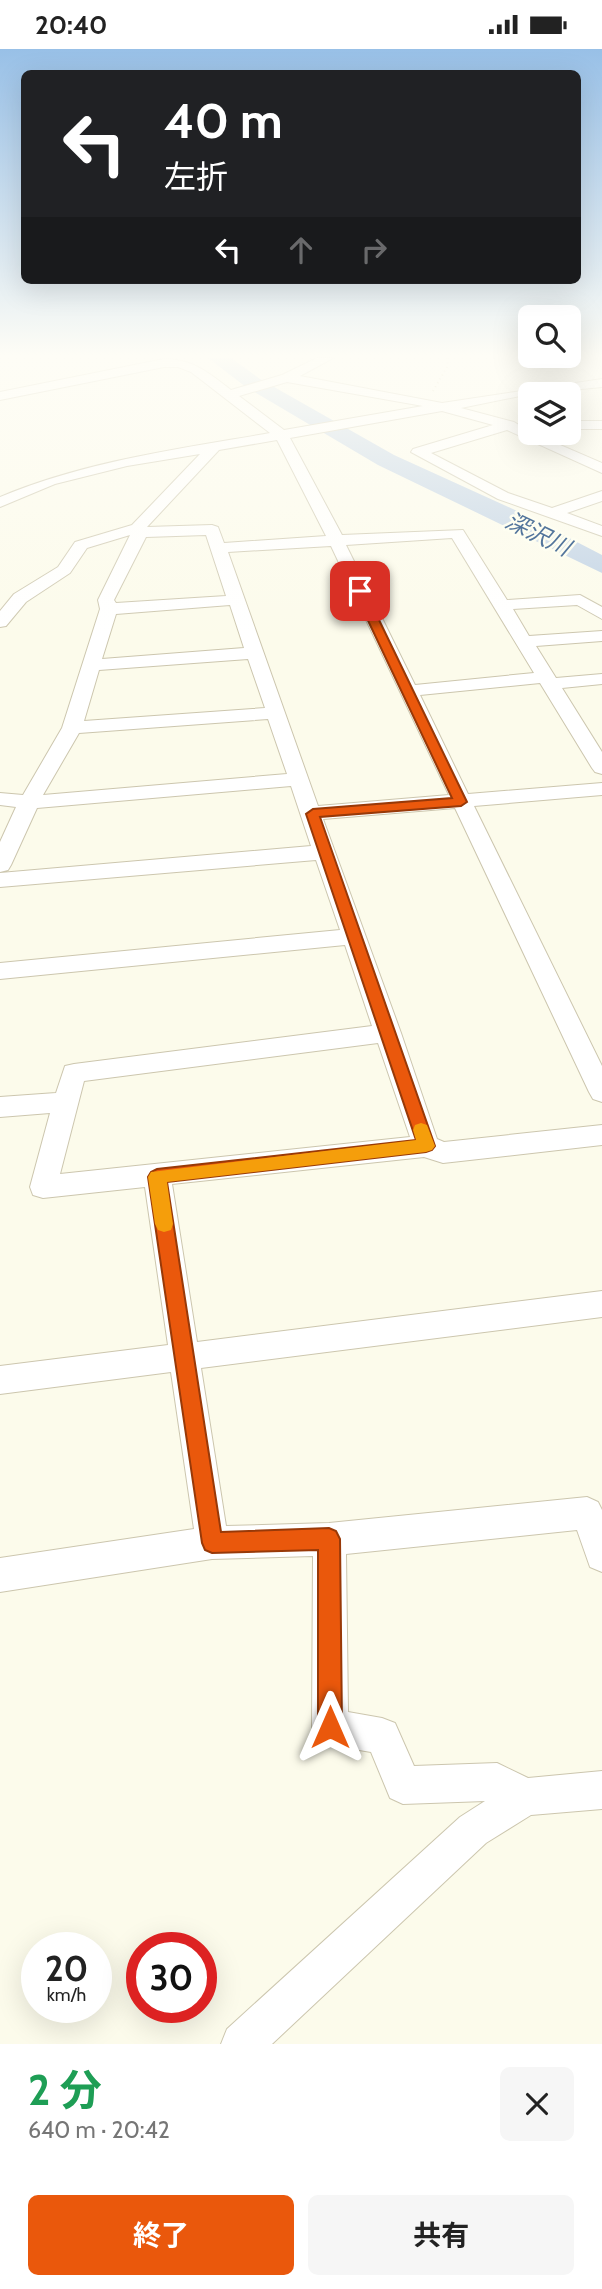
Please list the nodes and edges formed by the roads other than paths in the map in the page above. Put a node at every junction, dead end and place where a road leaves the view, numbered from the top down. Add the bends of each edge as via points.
1 (192, 451) edge
2 (210, 451) edge
3 (289, 451) edge
4 (421, 451) edge
5 (564, 451) edge
6 (602, 469) edge
7 (602, 496) edge
8 (0, 502) edge
9 (553, 513) junction
10 (139, 530) junction
11 (602, 531) edge
12 (336, 540) junction
13 (218, 548) junction
14 (235, 600) junction
15 (502, 605) junction
16 (109, 609) junction
17 (602, 614) edge
18 (0, 622) edge
19 (602, 636) edge
20 (524, 642) junction
21 (253, 653) junction
22 (92, 665) junction
23 (602, 679) edge
24 (549, 681) junction
25 (407, 691) junction
26 (275, 713) junction
27 (72, 728) junction
28 (595, 745) edge
29 (602, 768) edge
30 (299, 779) junction
31 (602, 789) edge
32 (0, 799) edge
33 (29, 802) junction
34 (461, 802) junction
35 (313, 814) junction
36 (325, 852) junction
37 (0, 868) edge
38 (354, 936) junction
39 (0, 971) edge
40 (389, 1033) junction
41 (602, 1092) edge
42 (64, 1102) junction
43 (0, 1107) edge
44 (602, 1135) edge
45 (426, 1146) junction
46 (157, 1177) junction
47 (602, 1304) edge
48 (184, 1356) junction
49 (0, 1380) edge
50 (329, 1539) junction
51 (212, 1543) junction
52 (602, 1555) edge
53 (0, 1575) edge
54 (602, 1790) edge
55 (526, 1797) junction
56 (242, 2044) edge

1 - 8 street via 88,471
2 - 10 street
3 - 12 street
4 - 9 street via 503,496
5 - 6 street
7 - 9 street
9 - 11 street
10 - 13 street via 212,530
10 - 16 street via 106,600
10 - 18 street via 81,545 64,570 20,598
12 - 13 street
12 - 15 street via 457,533
12 - 25 street
13 - 14 street
14 - 16 street
14 - 21 street
15 - 17 street via 580,600
15 - 20 street
16 - 22 street
19 - 20 street
20 - 24 street
21 - 22 street
21 - 26 street
22 - 27 street
23 - 24 street
24 - 25 street
24 - 28 street
25 - 34 street
26 - 27 street
26 - 30 street
27 - 33 street
28 - 29 street
30 - 33 street
30 - 35 street
31 - 34 street
32 - 33 street
33 - 37 street
34 - 35 street
34 - 41 street
35 - 36 street
36 - 37 street
36 - 38 street
38 - 39 street
38 - 40 street
40 - 42 street via 74,1073
40 - 45 street
42 - 43 street
42 - 46 street via 43,1187
44 - 45 street via 443,1153
45 - 46 street
46 - 48 street
47 - 48 street
48 - 49 street
48 - 51 street
50 - 51 street
50 - 52 street via 587,1513
50 - 55 street via 330,1727 382,1736 403,1785 497,1782
51 - 53 street
54 - 55 street
55 - 56 street via 474,1830

